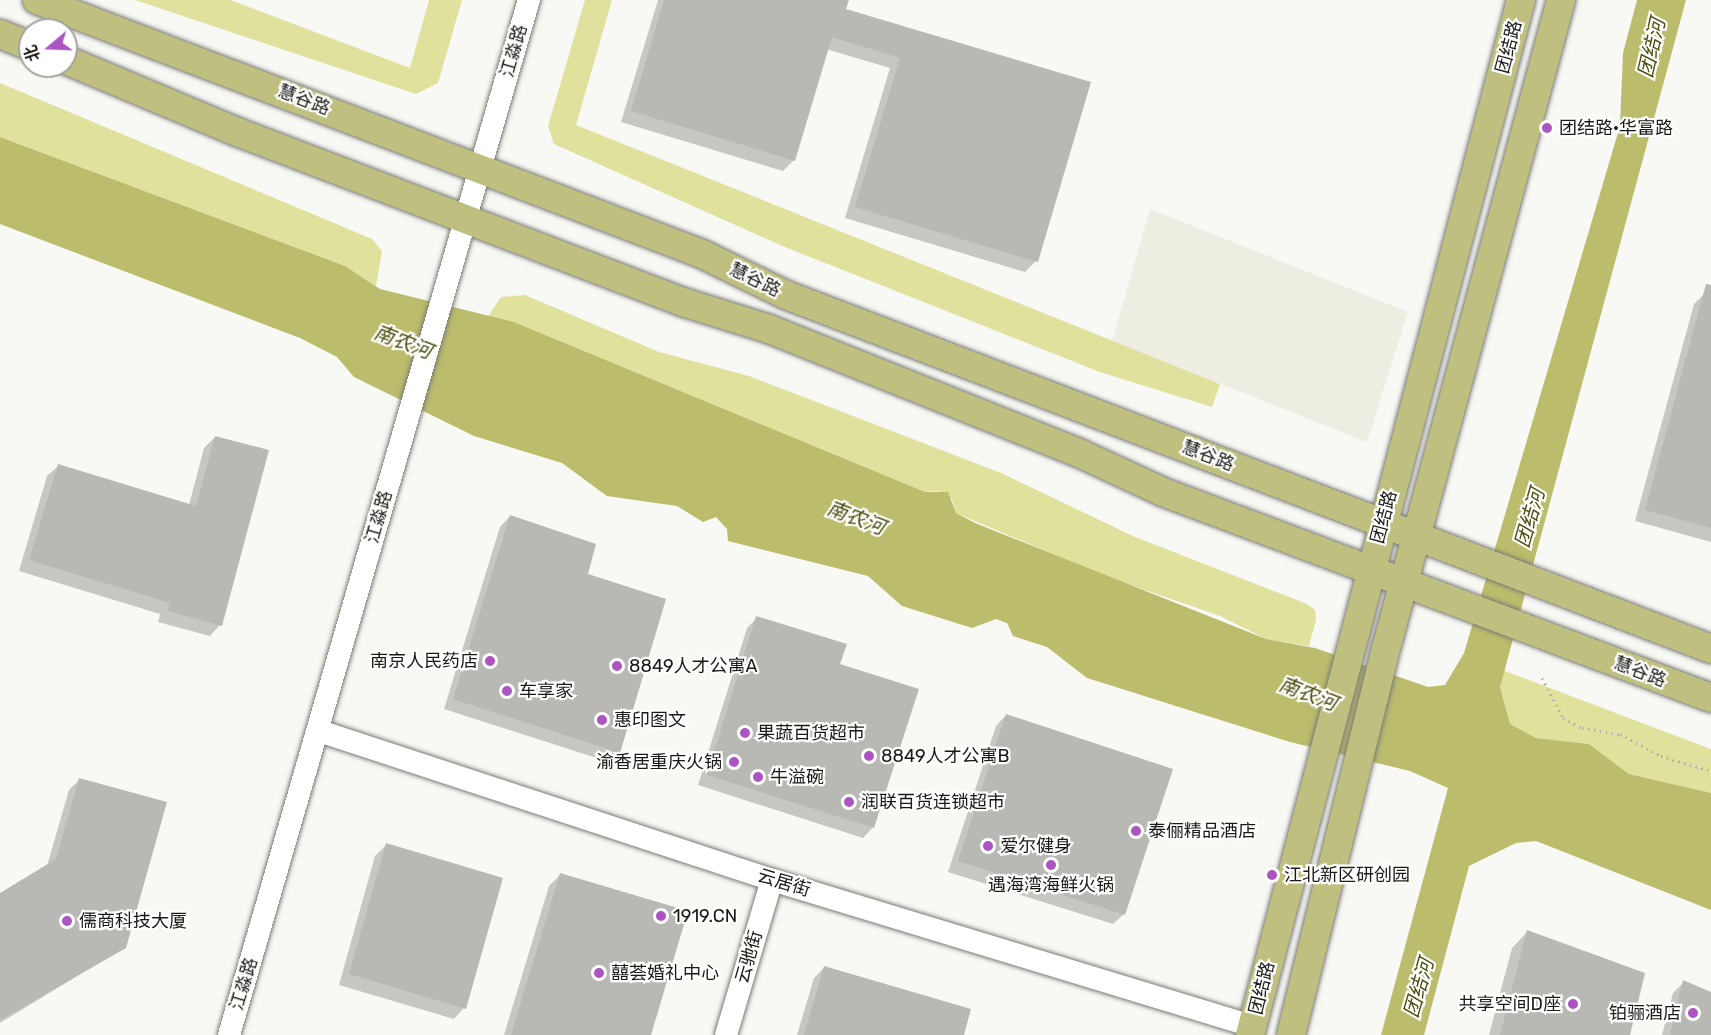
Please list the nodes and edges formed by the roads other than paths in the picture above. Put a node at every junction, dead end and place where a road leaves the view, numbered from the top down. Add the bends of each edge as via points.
1 (37, 0) edge
2 (529, 0) edge
3 (1521, 0) edge
4 (1561, 0) edge
5 (0, 34) edge
6 (18, 41) edge
7 (78, 65) edge
8 (480, 169) junction
9 (467, 219) junction
10 (1383, 522) junction
11 (1418, 536) junction
12 (1369, 572) junction
13 (1406, 582) junction
14 (1711, 649) edge
15 (1711, 698) edge
16 (319, 732) junction
17 (772, 879) junction
18 (1251, 1030) edge
19 (229, 1035) edge
20 (726, 1035) edge
21 (1291, 1035) edge

1 - 8 main road, 慧谷路
2 - 8 street, 江淼路
3 - 10 main road, 团结路
4 - 11 main road, 团结路
5 - 6 main road
7 - 9 main road
8 - 9 street, 江淼路
8 - 10 main road, 慧谷路 via 702,255 786,295
9 - 12 main road via 686,303 769,329
9 - 16 street, 江淼路 via 408,412
10 - 11 main road, 慧谷路
10 - 12 main road, 团结路
11 - 13 main road, 团结路
11 - 14 main road, 慧谷路
12 - 13 main road
12 - 18 main road, 团结路 via 1356,635
13 - 15 main road, 慧谷路
13 - 21 main road, 团结路
16 - 17 street, 云居街
16 - 19 street, 江淼路
17 - 18 street, 云居街
17 - 20 street, 云驰街

